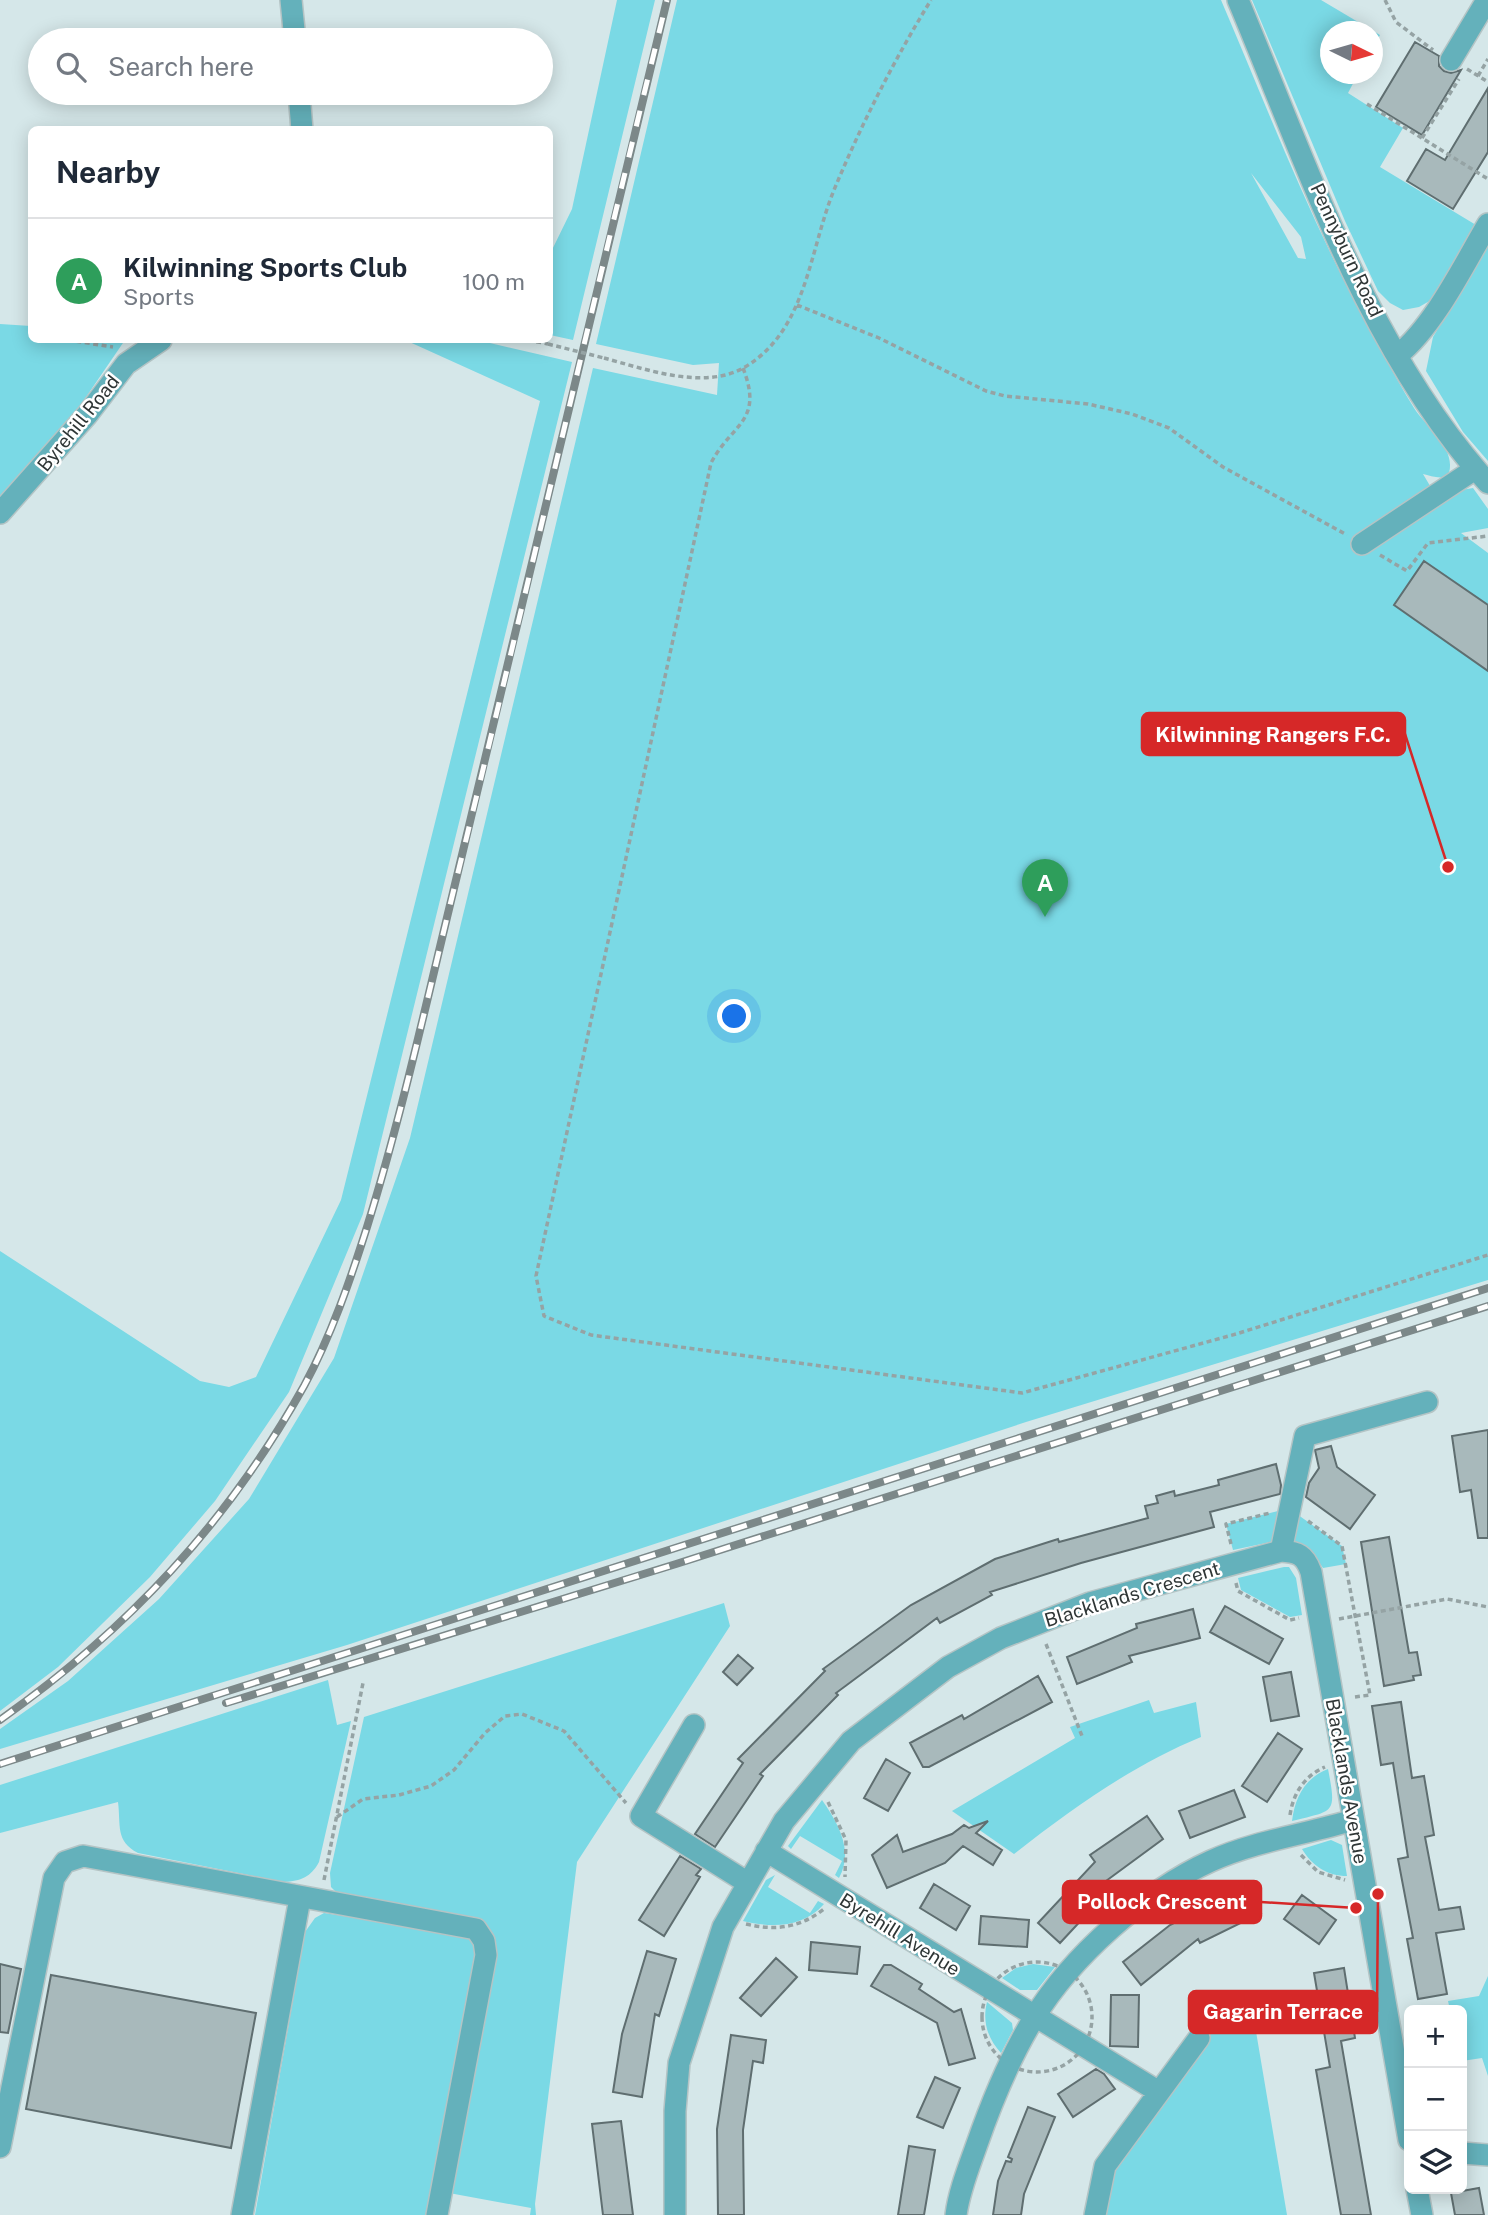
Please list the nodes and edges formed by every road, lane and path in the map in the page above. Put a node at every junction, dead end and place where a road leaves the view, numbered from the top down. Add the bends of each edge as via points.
1 (291, 0) edge
2 (931, 0) edge
3 (1238, 0) edge
4 (1385, 0) edge
5 (1487, 0) edge
6 (294, 28) edge
7 (1488, 59) edge
8 (1458, 64) junction
9 (1478, 76) junction
10 (1488, 82) edge
11 (1367, 104) dead end
12 (300, 105) edge
13 (302, 126) edge
14 (1422, 138) junction
15 (1488, 178) edge
16 (1488, 224) edge
17 (797, 305) junction
18 (83, 343) edge
19 (156, 343) edge
20 (543, 343) edge
21 (139, 354) junction
22 (1398, 355) junction
23 (743, 368) junction
24 (1482, 476) edge
25 (0, 513) edge
26 (1488, 536) edge
27 (1362, 544) junction
28 (1488, 1255) edge
29 (1427, 1402) dead end
30 (1288, 1551) junction
31 (1231, 1564) junction
32 (1488, 1607) edge
33 (1319, 1618) junction
34 (1038, 1622) junction
35 (363, 1683) dead end
36 (694, 1725) dead end
37 (1082, 1736) dead end
38 (1343, 1762) junction
39 (641, 1816) junction
40 (337, 1817) junction
41 (1353, 1820) junction
42 (1292, 1836) junction
43 (766, 1851) junction
44 (1364, 1876) junction
45 (748, 1883) junction
46 (309, 1900) junction
47 (1034, 2017) junction
48 (1199, 2038) dead end
49 (1159, 2092) junction
50 (1407, 2131) edge
51 (0, 2147) edge
52 (1467, 2153) edge
53 (1488, 2155) edge
54 (1418, 2194) edge
55 (242, 2215) edge
56 (437, 2215) edge
57 (675, 2215) edge
58 (956, 2215) edge
59 (1094, 2215) edge
60 (1422, 2215) edge

1 - 6 street
2 - 17 path via 900,51 834,191
3 - 22 street, Pennyburn Road via 1354,272
4 - 8 path via 1404,30
5 - 8 street
7 - 9 path
8 - 9 path
8 - 14 path
9 - 10 path
11 - 14 path
12 - 13 street
14 - 15 path
16 - 22 street via 1440,303
17 - 23 path via 775,341
17 - 27 path via 879,338 986,391 1005,397 1088,404 1169,428 1223,467
18 - 21 path
19 - 21 street, Byrehill Road
20 - 23 path, bridge via 688,376 720,375
21 - 25 street, Byrehill Road
22 - 24 street, Pennyburn Road via 1438,419
23 - 28 path via 749,383 750,411 711,463 536,1276 544,1316 591,1335 1022,1393 1236,1334
24 - 27 street
26 - 27 path via 1429,543 1407,571
29 - 30 street via 1305,1436
30 - 31 street, Blacklands Crescent
30 - 33 street, Blacklands Avenue via 1304,1557 1311,1572
31 - 33 path via 1238,1591 1290,1619
31 - 34 street, Blacklands Crescent
32 - 33 path via 1447,1599
33 - 38 street, Blacklands Avenue
34 - 37 path
34 - 43 street, Blacklands Crescent via 948,1667 851,1741 784,1821
35 - 40 path
36 - 39 street
38 - 41 street, Blacklands Avenue
38 - 42 path via 1318,1770 1296,1792 1290,1814
39 - 40 path via 614,1793 603,1773 564,1731 522,1714 505,1716 454,1770 431,1786 363,1800
39 - 45 street
40 - 46 path
41 - 42 street
41 - 44 street, Blacklands Avenue
42 - 44 path via 1298,1852 1318,1872 1348,1880
42 - 47 street via 1212,1861 1170,1884 1095,1945
43 - 45 street, Blacklands Crescent
43 - 47 street, Byrehill Avenue
44 - 50 street, Blacklands Avenue
45 - 57 street, Blacklands Crescent via 723,1927 680,2063
46 - 51 street via 83,1856 65,1862 54,1878
46 - 55 street
46 - 56 street via 476,1929 484,1941 486,1955
47 - 49 street, Byrehill Avenue
47 - 58 street via 999,2085
48 - 49 street
49 - 59 street via 1105,2166
52 - 53 street
54 - 60 street

